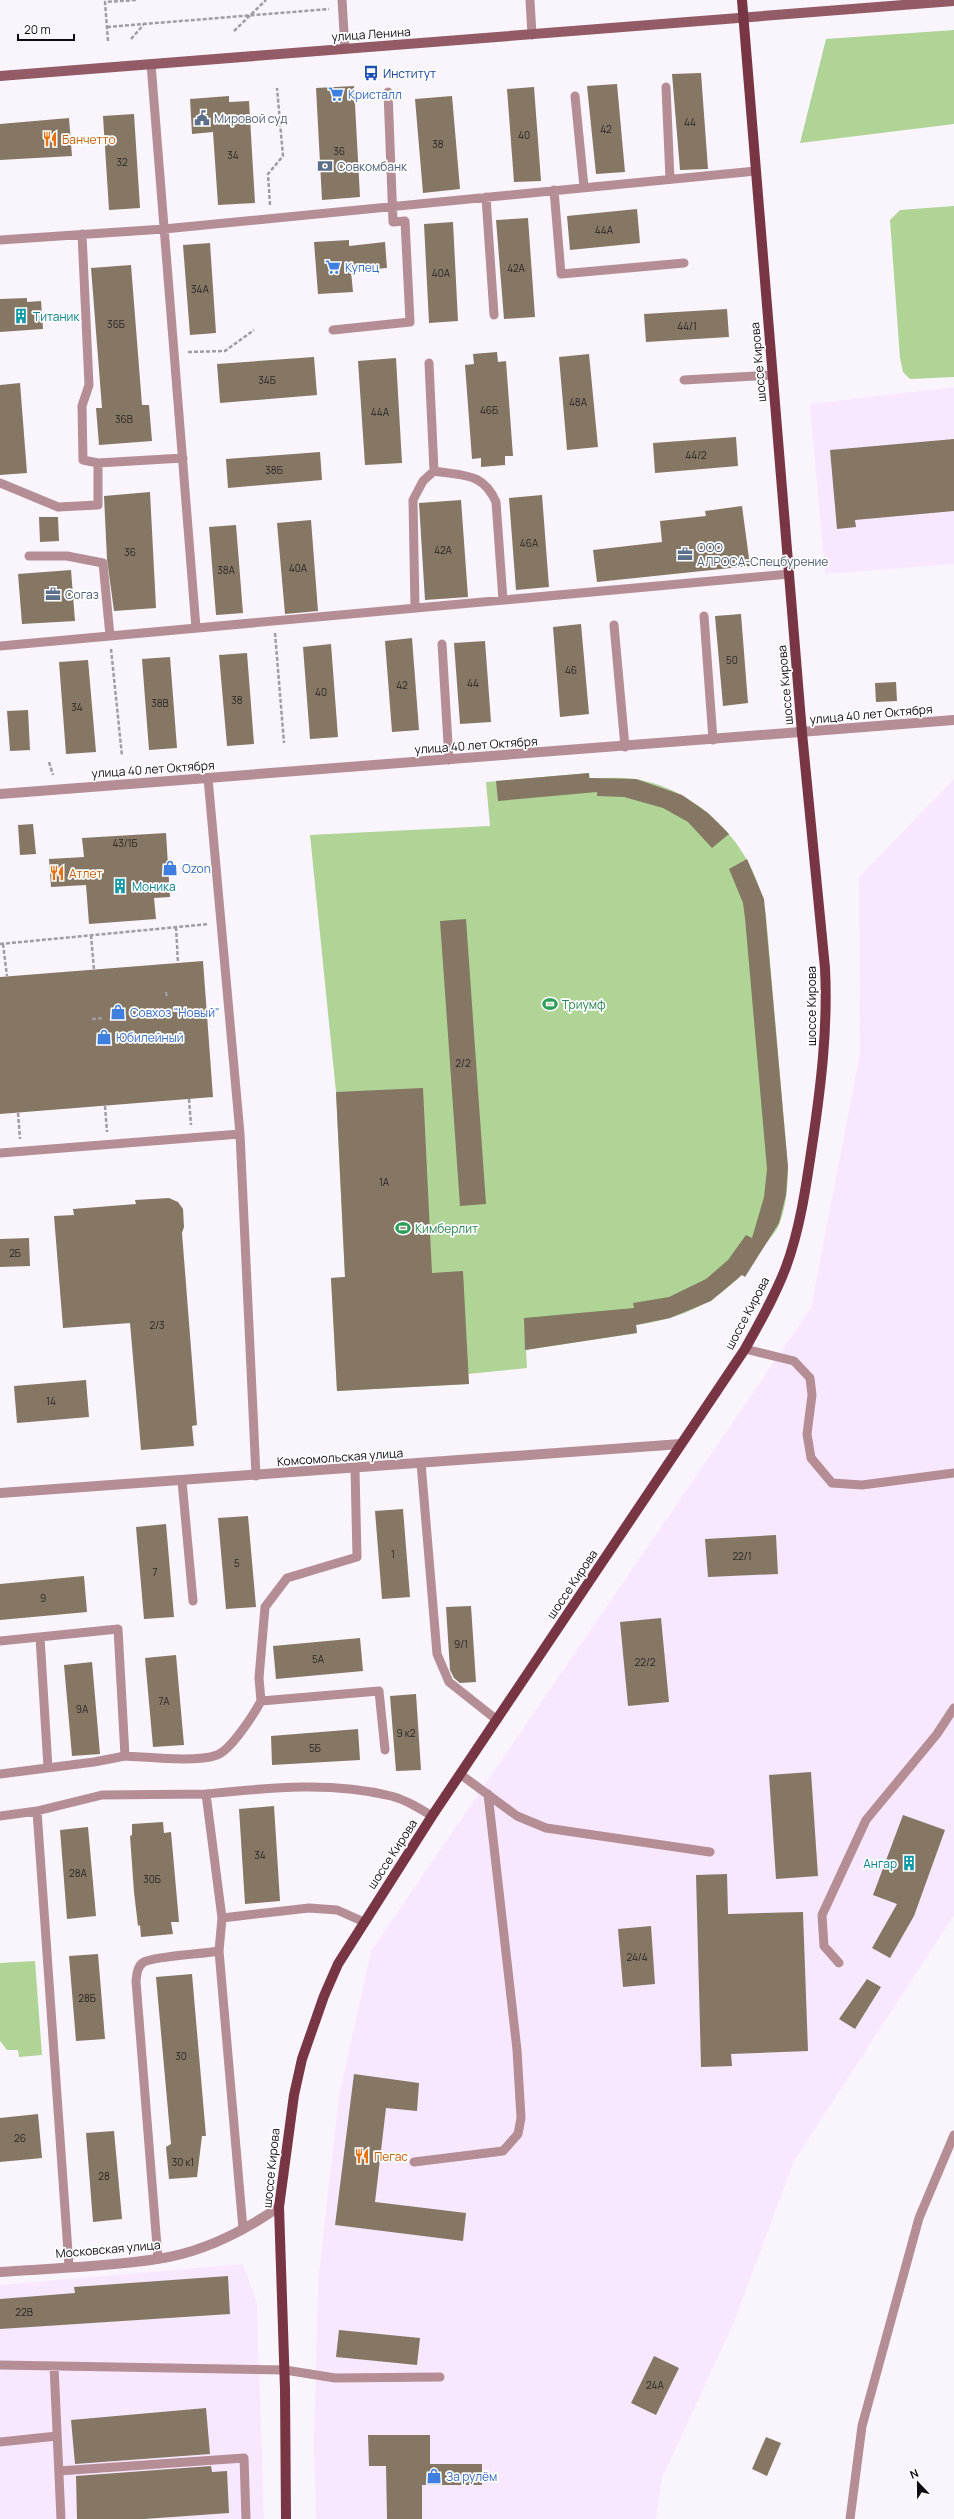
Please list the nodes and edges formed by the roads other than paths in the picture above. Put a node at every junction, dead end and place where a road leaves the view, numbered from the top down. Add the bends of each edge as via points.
1 (530, 0) edge
2 (742, 0) edge
3 (954, 1) edge
4 (342, 4) edge
5 (743, 18) junction
6 (532, 35) junction
7 (345, 49) junction
8 (151, 64) junction
9 (0, 76) edge
10 (666, 87) dead end
11 (388, 92) dead end
12 (575, 96) dead end
13 (756, 171) junction
14 (670, 179) junction
15 (584, 187) junction
16 (554, 190) junction
17 (486, 197) junction
18 (393, 206) junction
19 (164, 229) junction
20 (82, 234) junction
21 (0, 240) edge
22 (684, 263) dead end
23 (494, 315) dead end
24 (333, 330) dead end
25 (429, 363) dead end
26 (773, 375) junction
27 (684, 380) dead end
28 (182, 458) junction
29 (98, 463) junction
30 (434, 471) junction
31 (0, 483) edge
32 (29, 556) dead end
33 (789, 574) junction
34 (503, 600) junction
35 (415, 608) junction
36 (704, 616) dead end
37 (614, 625) dead end
38 (196, 628) junction
39 (110, 636) junction
40 (442, 644) dead end
41 (0, 646) edge
42 (954, 720) edge
43 (802, 733) junction
44 (713, 740) junction
45 (624, 747) junction
46 (449, 760) junction
47 (208, 778) junction
48 (0, 794) edge
49 (240, 1134) junction
50 (0, 1153) edge
51 (745, 1349) junction
52 (681, 1444) junction
53 (421, 1463) junction
54 (355, 1469) junction
55 (954, 1473) edge
56 (256, 1476) junction
57 (182, 1481) junction
58 (0, 1493) edge
59 (193, 1601) dead end
60 (40, 1637) junction
61 (0, 1641) edge
62 (261, 1700) junction
63 (954, 1708) edge
64 (497, 1720) junction
65 (384, 1750) dead end
66 (125, 1756) junction
67 (48, 1768) junction
68 (0, 1774) edge
69 (460, 1774) junction
70 (206, 1794) junction
71 (488, 1794) junction
72 (37, 1810) junction
73 (0, 1816) edge
74 (432, 1816) junction
75 (710, 1852) dead end
76 (222, 1918) junction
77 (364, 1922) junction
78 (219, 1951) junction
79 (839, 1963) dead end
80 (954, 2135) edge
81 (414, 2162) dead end
82 (279, 2208) junction
83 (243, 2229) junction
84 (158, 2259) junction
85 (69, 2266) junction
86 (0, 2272) edge
87 (0, 2365) edge
88 (54, 2366) junction
89 (285, 2370) junction
90 (440, 2377) dead end
91 (57, 2436) junction
92 (0, 2442) edge
93 (59, 2471) junction
94 (61, 2519) edge
95 (246, 2519) edge
96 (286, 2519) edge
97 (850, 2519) edge

1 - 6 lane
2 - 5 main road, шоссе Кирова
3 - 5 main road, улица Ленина
4 - 7 lane
5 - 6 main road, улица Ленина
5 - 13 main road, шоссе Кирова
6 - 7 main road, улица Ленина
7 - 8 main road, улица Ленина
8 - 9 main road, улица Ленина
8 - 19 lane
10 - 14 lane
11 - 18 lane
12 - 15 lane
13 - 14 lane
13 - 26 main road, шоссе Кирова
14 - 15 lane
15 - 16 lane
16 - 17 lane
16 - 22 lane via 561,274
17 - 18 lane
17 - 23 lane
18 - 19 lane
18 - 24 lane via 393,222 405,221 410,322
19 - 20 lane
19 - 28 lane
20 - 21 lane
20 - 29 lane via 89,385 82,406 83,460
25 - 30 lane
26 - 27 lane
26 - 33 main road, шоссе Кирова
28 - 29 lane
28 - 38 lane
29 - 31 lane via 98,505 58,507
30 - 34 lane via 479,479 492,492 496,502
30 - 35 lane via 423,481 413,500
32 - 39 lane via 67,556 103,562
33 - 34 lane
33 - 43 main road, шоссе Кирова
34 - 35 lane
35 - 38 lane
36 - 44 lane
37 - 45 lane
38 - 39 lane
39 - 41 lane
40 - 46 lane
42 - 43 street, улица 40 лет Октября
43 - 44 street, улица 40 лет Октября
43 - 51 main road, шоссе Кирова via 825,968 824,1057 805,1193 795,1236 778,1285
44 - 45 street, улица 40 лет Октября
45 - 46 street, улица 40 лет Октября
46 - 47 street, улица 40 лет Октября
47 - 48 street, улица 40 лет Октября
47 - 49 lane
49 - 50 lane
49 - 56 lane
51 - 52 main road, шоссе Кирова
51 - 55 lane via 794,1360 810,1378 812,1395 807,1434 811,1458 832,1483 862,1485
52 - 53 street, Комсомольская улица
52 - 64 main road, шоссе Кирова
53 - 54 street, Комсомольская улица
53 - 64 lane via 437,1654 449,1682
54 - 56 street, Комсомольская улица
54 - 62 lane via 357,1557 287,1578 265,1608 259,1678
56 - 57 street, Комсомольская улица
57 - 58 street, Комсомольская улица
57 - 59 lane
60 - 61 lane
60 - 66 lane via 118,1629
60 - 67 lane
62 - 65 lane via 379,1691
62 - 66 lane via 248,1725 218,1755 182,1759
63 - 79 lane via 937,1734 866,1820 822,1914 824,1946
64 - 69 main road, шоссе Кирова
66 - 67 lane
67 - 68 lane
69 - 71 lane
69 - 74 main road, шоссе Кирова
70 - 72 lane via 102,1795
70 - 74 lane via 291,1786 352,1791 391,1796 410,1803
70 - 76 lane
71 - 75 lane via 517,1816 546,1828
71 - 81 lane via 517,2050 521,2118 518,2134 502,2151
72 - 73 lane
72 - 85 lane
74 - 77 main road, шоссе Кирова
76 - 77 lane via 309,1908 337,1910
76 - 78 lane
77 - 82 main road, шоссе Кирова via 338,1964 302,2059 288,2129
78 - 83 lane
78 - 84 lane via 161,1958 144,1962 138,1969 136,1981
80 - 97 lane via 919,2218 862,2426
82 - 83 street, Московская улица
82 - 89 main road, шоссе Кирова
83 - 84 street, Московская улица via 189,2251
84 - 85 street, Московская улица
85 - 86 street, Московская улица
87 - 88 lane
88 - 89 lane
88 - 91 lane
89 - 90 lane via 336,2378
89 - 96 main road, шоссе Кирова
91 - 92 lane
91 - 93 lane
93 - 94 lane
93 - 95 lane via 244,2458

